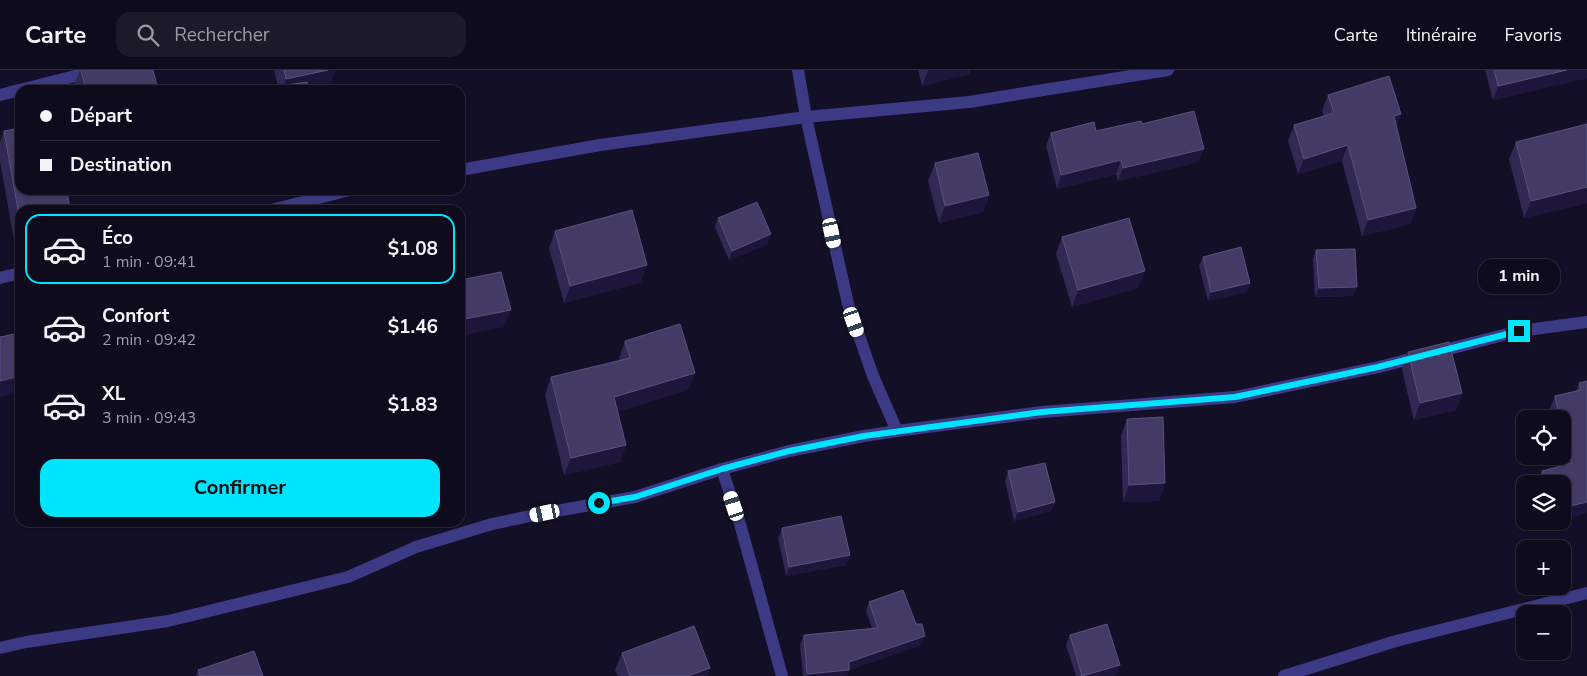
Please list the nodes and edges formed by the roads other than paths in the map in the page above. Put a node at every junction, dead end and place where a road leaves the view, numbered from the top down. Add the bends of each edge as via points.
1 (99, 70) edge
2 (798, 70) edge
3 (1168, 70) edge
4 (40, 85) edge
5 (15, 91) edge
6 (0, 95) edge
7 (806, 117) junction
8 (465, 169) edge
9 (330, 195) edge
10 (291, 205) edge
11 (15, 275) edge
12 (0, 278) edge
13 (1587, 322) edge
14 (897, 431) junction
15 (722, 469) junction
16 (1587, 593) edge
17 (0, 648) edge
18 (782, 676) edge
19 (1284, 676) edge

1 - 4 street
2 - 7 street
3 - 7 street via 969,102
5 - 6 street
7 - 8 street via 600,144
7 - 14 street via 848,304 873,376
9 - 10 street
11 - 12 street
13 - 14 street via 1519,331 1378,367 1235,397 1042,412
14 - 15 street via 789,451
15 - 17 street via 635,497 492,524 416,547 348,577 168,622
15 - 18 street
16 - 19 street via 1396,641

